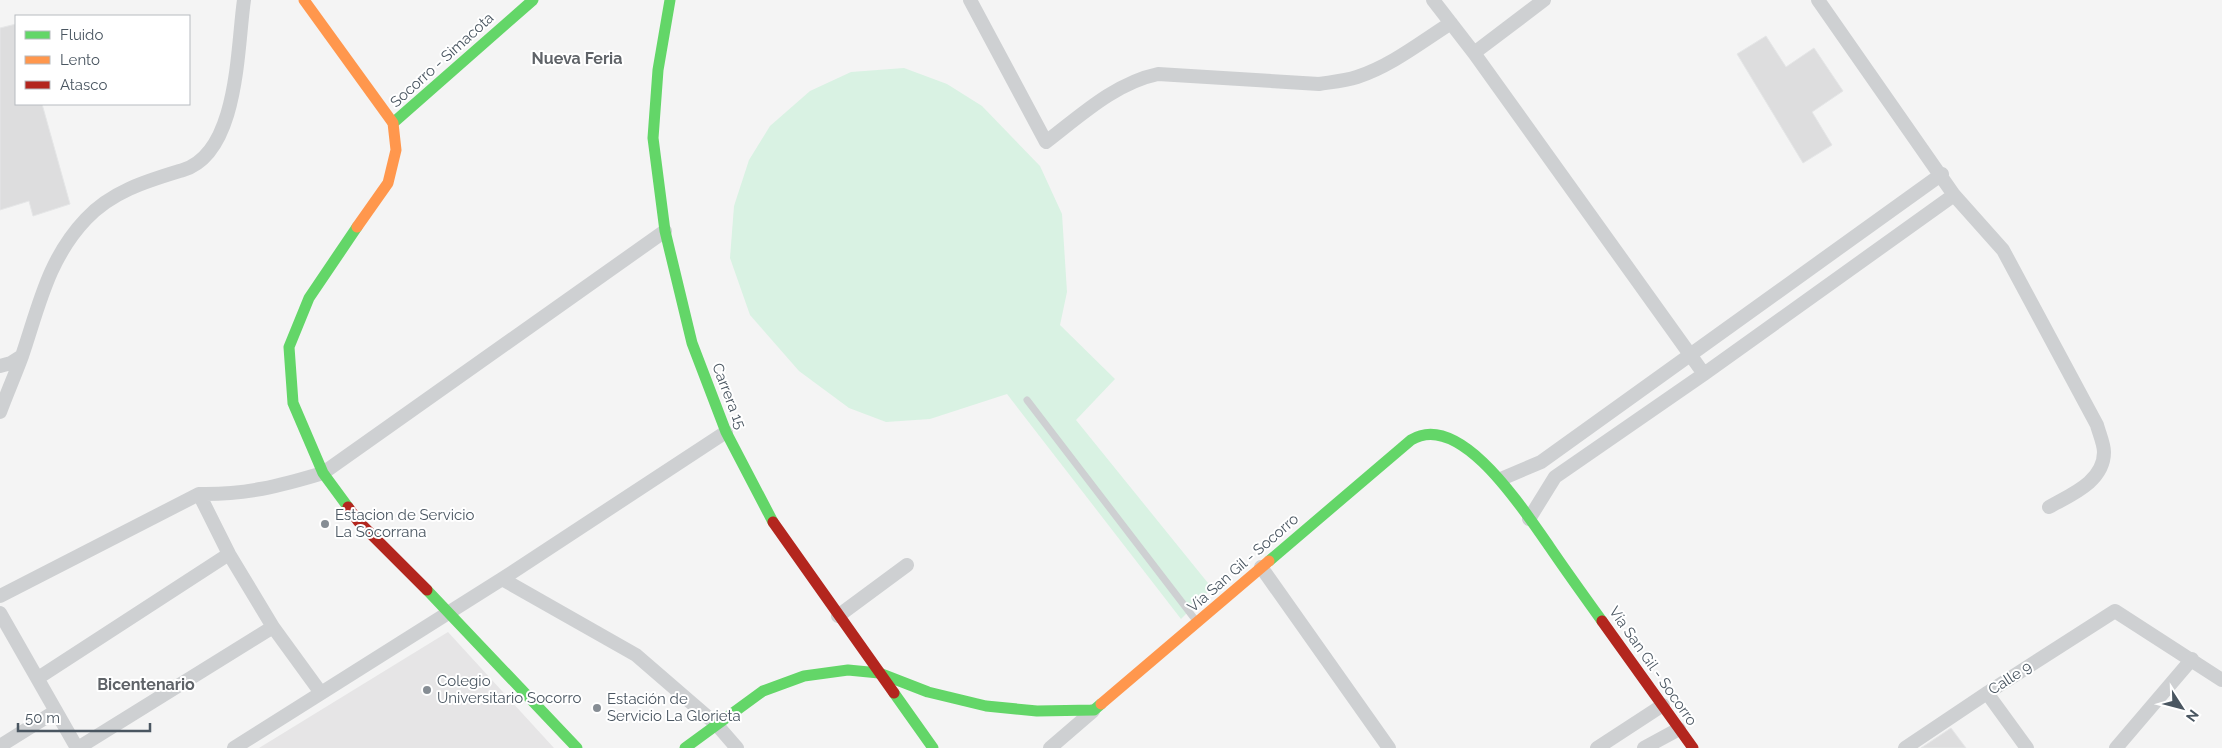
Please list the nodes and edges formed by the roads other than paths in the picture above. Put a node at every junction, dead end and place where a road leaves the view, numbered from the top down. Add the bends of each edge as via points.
1 (244, 0) edge
2 (304, 0) edge
3 (533, 0) edge
4 (670, 0) edge
5 (970, 0) edge
6 (1433, 0) edge
7 (1544, 0) edge
8 (1818, 0) edge
9 (1451, 24) junction
10 (1474, 53) junction
11 (393, 124) junction
12 (1942, 174) junction
13 (1954, 195) junction
14 (665, 231) junction
15 (1691, 355) junction
16 (22, 356) junction
17 (0, 366) edge
18 (1704, 374) junction
19 (1027, 400) dead end
20 (0, 412) edge
21 (726, 432) junction
22 (323, 472) junction
23 (1501, 479) junction
24 (199, 494) junction
25 (2049, 507) dead end
26 (1529, 519) junction
27 (230, 554) junction
28 (907, 565) dead end
29 (1261, 568) junction
30 (502, 578) junction
31 (0, 596) edge
32 (449, 612) junction
33 (0, 613) edge
34 (838, 616) junction
35 (1197, 622) junction
36 (273, 627) junction
37 (2192, 659) junction
38 (879, 673) junction
39 (38, 678) junction
40 (2222, 680) edge
41 (1987, 693) junction
42 (321, 694) junction
43 (1663, 705) junction
44 (1094, 710) junction
45 (56, 711) junction
46 (717, 725) junction
47 (1679, 729) junction
48 (0, 746) edge
49 (77, 748) edge
50 (234, 748) edge
51 (577, 748) edge
52 (685, 748) edge
53 (737, 748) edge
54 (933, 748) edge
55 (1050, 748) edge
56 (1390, 748) edge
57 (1597, 748) edge
58 (1644, 748) edge
59 (1693, 748) edge
60 (1905, 748) edge
61 (2027, 748) edge
62 (2116, 748) edge

1 - 16 street via 235,83 227,119 210,148 199,161 186,169 112,197 86,218 61,252 44,287
2 - 11 main road
3 - 11 main road, Socorro - Simacota
4 - 14 main road, Carrera 15 via 658,70 653,138
5 - 9 street via 1046,142 1110,93 1145,76 1158,74 1319,84 1342,82 1384,65
6 - 9 street
7 - 10 street
8 - 12 street
9 - 10 street
10 - 15 street
11 - 22 main road via 396,150 388,183 309,298 289,347 293,404
12 - 13 street
12 - 15 street
13 - 18 street
13 - 25 street via 2003,250 2097,425 2104,452 2100,470 2089,484
14 - 21 main road, Carrera 15 via 692,343
14 - 22 street
15 - 18 street
15 - 23 street via 1541,462
16 - 17 street
16 - 20 street
18 - 26 street via 1556,477
19 - 35 lane
21 - 30 street
21 - 34 main road, Carrera 15 via 768,514
22 - 24 street via 267,489
22 - 32 main road via 358,521
23 - 26 main road, Vía San Gil - Socorro
23 - 29 main road, Vía San Gil - Socorro via 1462,444 1434,434 1417,436
24 - 27 street
24 - 31 street
26 - 43 main road, Vía San Gil - Socorro
27 - 36 street
27 - 39 street
28 - 34 street
29 - 35 main road, Vía San Gil - Socorro
29 - 56 street
30 - 32 street
30 - 46 street via 636,655
32 - 42 street
32 - 51 main road
33 - 39 street
34 - 38 main road, Carrera 15
35 - 44 main road, Vía San Gil - Socorro
36 - 42 street
36 - 49 street
37 - 40 street
37 - 41 street, Calle 9 via 2115,611
37 - 62 street
38 - 44 main road via 928,692 986,706 1037,711
38 - 46 main road via 848,670 804,676 764,691
38 - 54 main road, Carrera 15
39 - 45 street
41 - 60 street, Calle 9
41 - 61 street
42 - 50 street
43 - 47 main road, Vía San Gil - Socorro
43 - 57 street
44 - 55 street
45 - 48 street
45 - 49 street
46 - 52 main road
46 - 53 street
47 - 58 street
47 - 59 main road, Vía San Gil - Socorro

